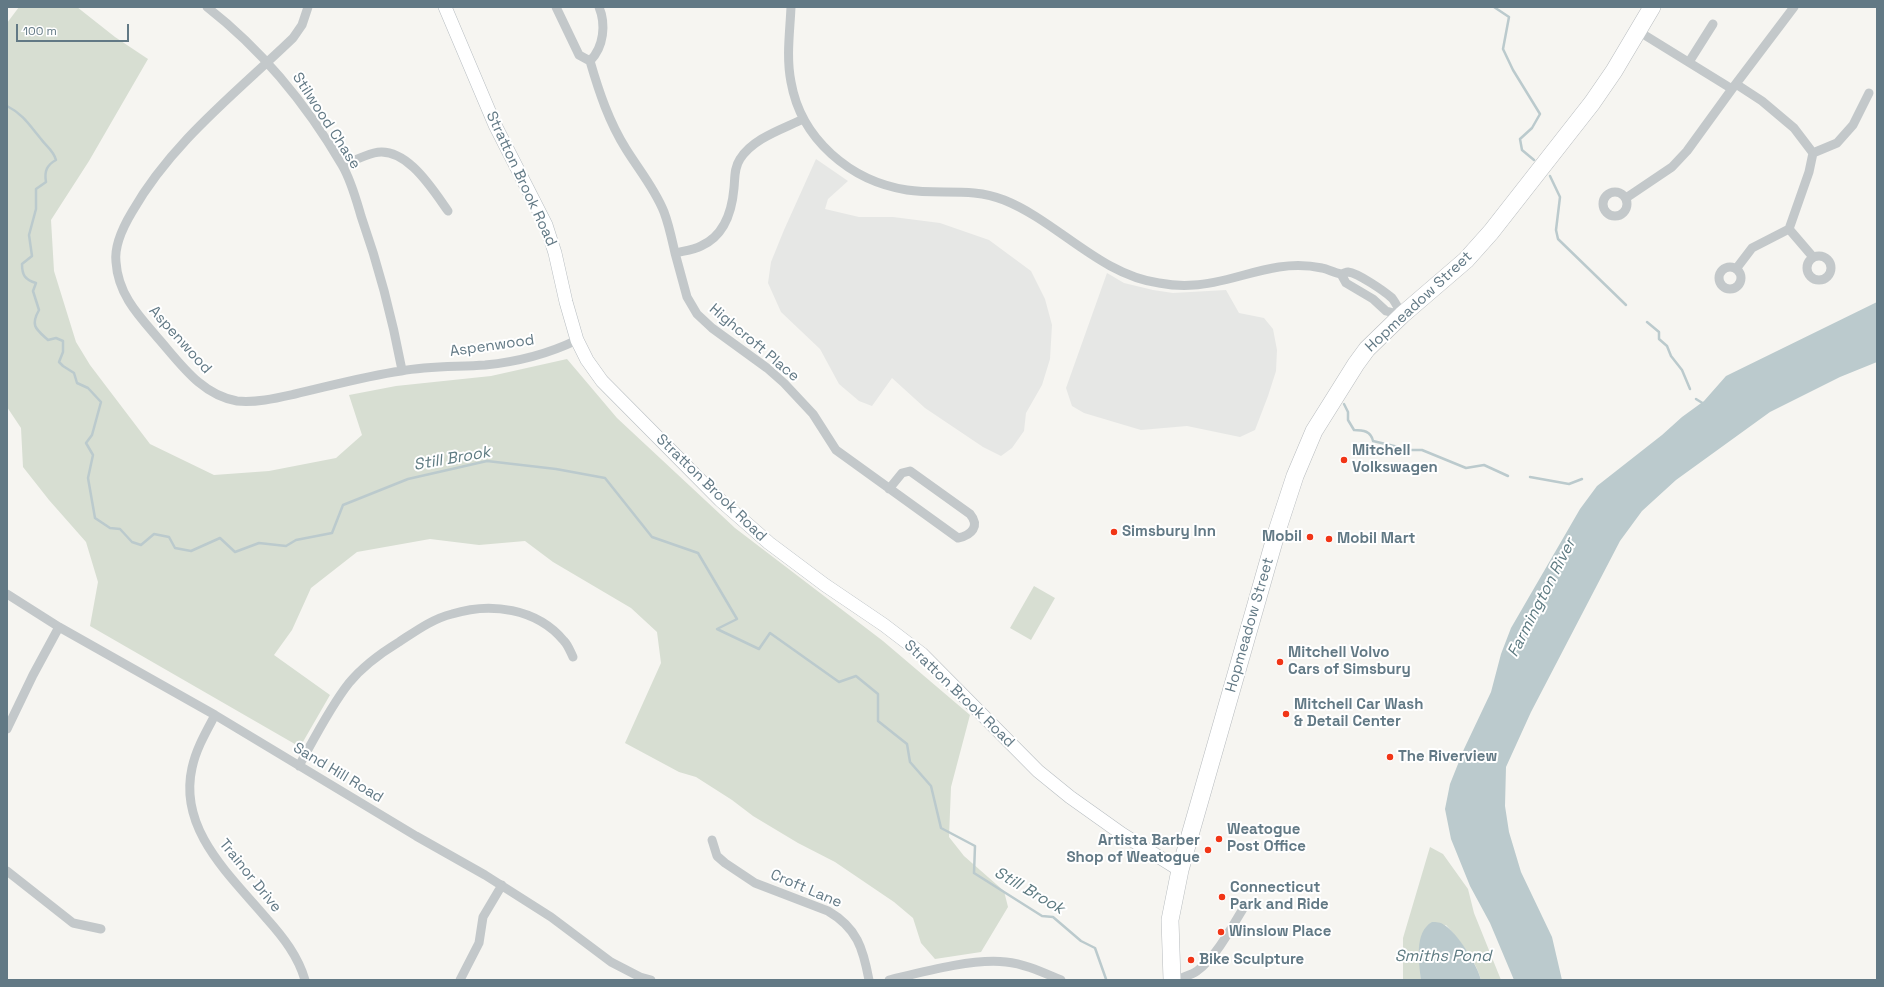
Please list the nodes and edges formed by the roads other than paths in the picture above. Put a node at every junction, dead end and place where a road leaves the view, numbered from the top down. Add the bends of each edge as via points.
1 (207, 7) edge
2 (308, 7) edge
3 (445, 7) edge
4 (556, 7) edge
5 (598, 7) edge
6 (791, 7) edge
7 (1652, 7) edge
8 (1794, 7) edge
9 (1713, 24) dead end
10 (1638, 31) junction
11 (590, 61) junction
12 (268, 62) junction
13 (1689, 62) junction
14 (1734, 86) junction
15 (1870, 93) dead end
16 (803, 119) junction
17 (1813, 153) junction
18 (342, 166) junction
19 (1626, 198) dead end
20 (448, 211) dead end
21 (1789, 229) junction
22 (675, 253) junction
23 (1813, 257) dead end
24 (1736, 269) dead end
25 (1341, 274) junction
26 (1402, 315) junction
27 (577, 340) junction
28 (402, 370) junction
29 (889, 489) junction
30 (7, 594) edge
31 (59, 627) junction
32 (573, 657) dead end
33 (215, 715) junction
34 (7, 729) edge
35 (300, 766) junction
36 (712, 840) dead end
37 (1180, 870) junction
38 (7, 871) edge
39 (502, 885) junction
40 (1244, 907) dead end
41 (101, 929) dead end
42 (305, 980) edge
43 (460, 980) edge
44 (651, 980) edge
45 (869, 980) edge
46 (889, 980) edge
47 (1062, 980) edge
48 (1172, 980) edge
49 (1177, 980) edge

1 - 12 street, Stilwood Chase via 228,23
2 - 12 street, Aspenwood via 302,25 293,38
3 - 27 street, Stratton Brook Road via 495,124 546,225
4 - 11 street via 579,55
5 - 11 street via 603,18 602,41 597,54
6 - 16 street via 791,82 797,107
7 - 10 highway, Hopmeadow Street
8 - 14 street
9 - 13 street
10 - 13 street
10 - 26 highway, Hopmeadow Street via 1592,103 1491,232 1456,269
11 - 22 street, Highcroft Place via 598,89 615,129 664,211
12 - 18 street, Stilwood Chase via 308,114
12 - 28 street, Aspenwood via 193,131 138,200 124,226 115,261 118,280 126,300 200,385 218,396 238,401 268,400
13 - 14 street
14 - 17 street via 1762,101 1794,128
14 - 19 street via 1687,151 1672,167
15 - 17 street via 1853,125 1838,143
16 - 22 street via 746,150 738,160 730,214 722,230 702,246
16 - 25 street via 831,155 862,176 907,190 970,192 1004,200 1028,212 1118,271 1157,283 1194,285 1295,266 1323,268
17 - 21 street
18 - 20 street via 375,153 386,153 398,158 415,168
18 - 28 street, Stilwood Chase via 388,298
21 - 23 street
21 - 24 street via 1752,248
22 - 29 street, Highcroft Place via 687,298 697,314 784,383 813,414 836,450
25 - 26 street via 1346,283 1373,298 1386,311
25 - 26 street via 1349,272 1373,284 1393,299
26 - 37 highway, Hopmeadow Street via 1356,364 1314,431 1295,476
27 - 28 street, Aspenwood via 564,347 525,359 486,365
27 - 37 street, Stratton Brook Road via 602,381 720,500 769,543 922,654 1049,780 1122,834
29 - 29 street, Highcroft Place via 958,538 966,536 975,526 975,519 970,514 910,471 902,473
30 - 31 street, Sand Hill Road
31 - 33 street, Sand Hill Road
31 - 34 street
32 - 35 street via 565,641 552,629 537,620 509,610 474,608 430,622 381,654 349,683 326,718
33 - 35 street, Sand Hill Road
33 - 42 street, Trainor Drive via 192,766 190,789 201,836 210,852 278,932 301,967
35 - 39 street, Sand Hill Road
36 - 45 street, Croft Lane via 717,856 755,883 828,911 848,925 859,942
37 - 48 highway, Hopmeadow Street via 1170,920
38 - 41 street via 73,923
39 - 43 street via 483,917 479,943
39 - 44 street, Sand Hill Road via 551,917 611,962
40 - 49 street via 1205,963 1197,971
46 - 47 street via 988,961 1019,964

